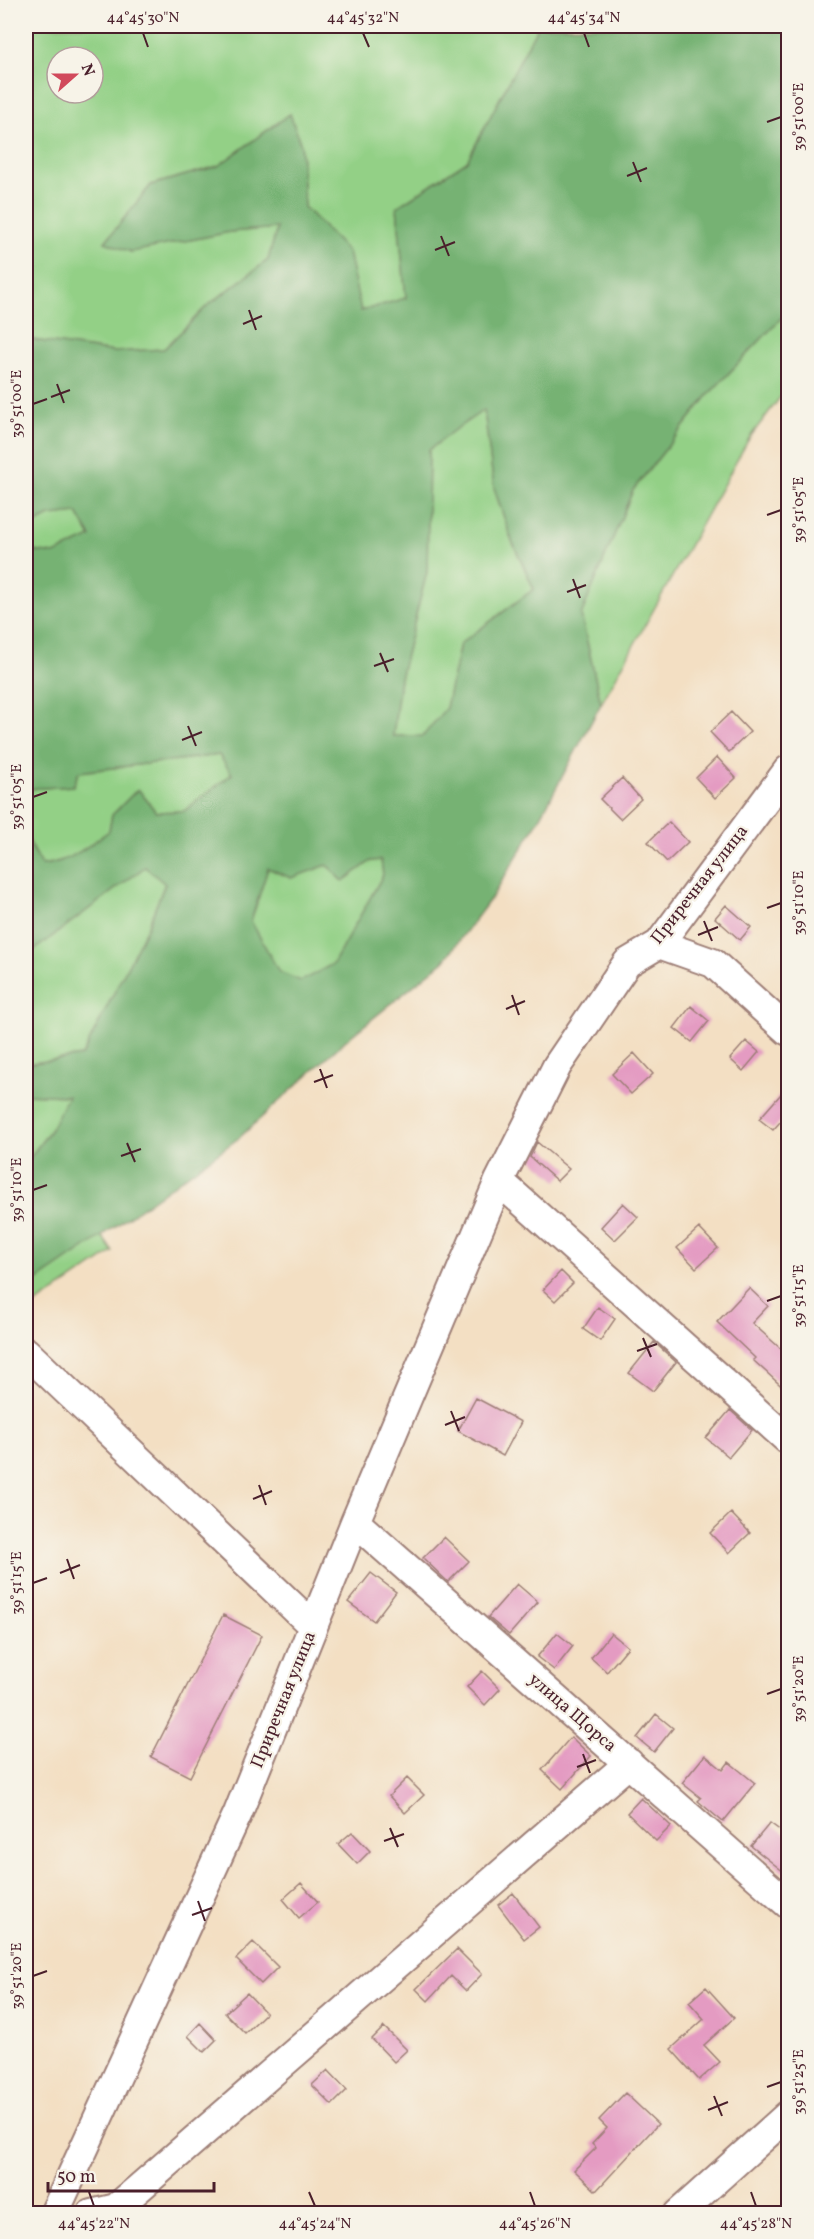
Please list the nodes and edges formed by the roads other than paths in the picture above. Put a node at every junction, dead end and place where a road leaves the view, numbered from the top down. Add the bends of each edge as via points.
1 (789, 770) edge
2 (659, 944) junction
3 (789, 1031) edge
4 (499, 1181) junction
5 (26, 1352) edge
6 (789, 1440) edge
7 (355, 1522) junction
8 (314, 1626) junction
9 (629, 1763) junction
10 (789, 1904) edge
11 (789, 2115) edge
12 (54, 2214) edge
13 (91, 2214) edge
14 (678, 2214) edge

1 - 2 street, Приречная улица
2 - 3 street via 713,963
2 - 4 street, Приречная улица via 627,963 557,1066
4 - 6 street
4 - 7 street, Приречная улица
5 - 8 street
7 - 8 street, Приречная улица
7 - 9 street, улица Щорса
8 - 12 street, Приречная улица via 238,1813
9 - 10 street, улица Щорса
9 - 13 street via 116,2208
11 - 14 street

